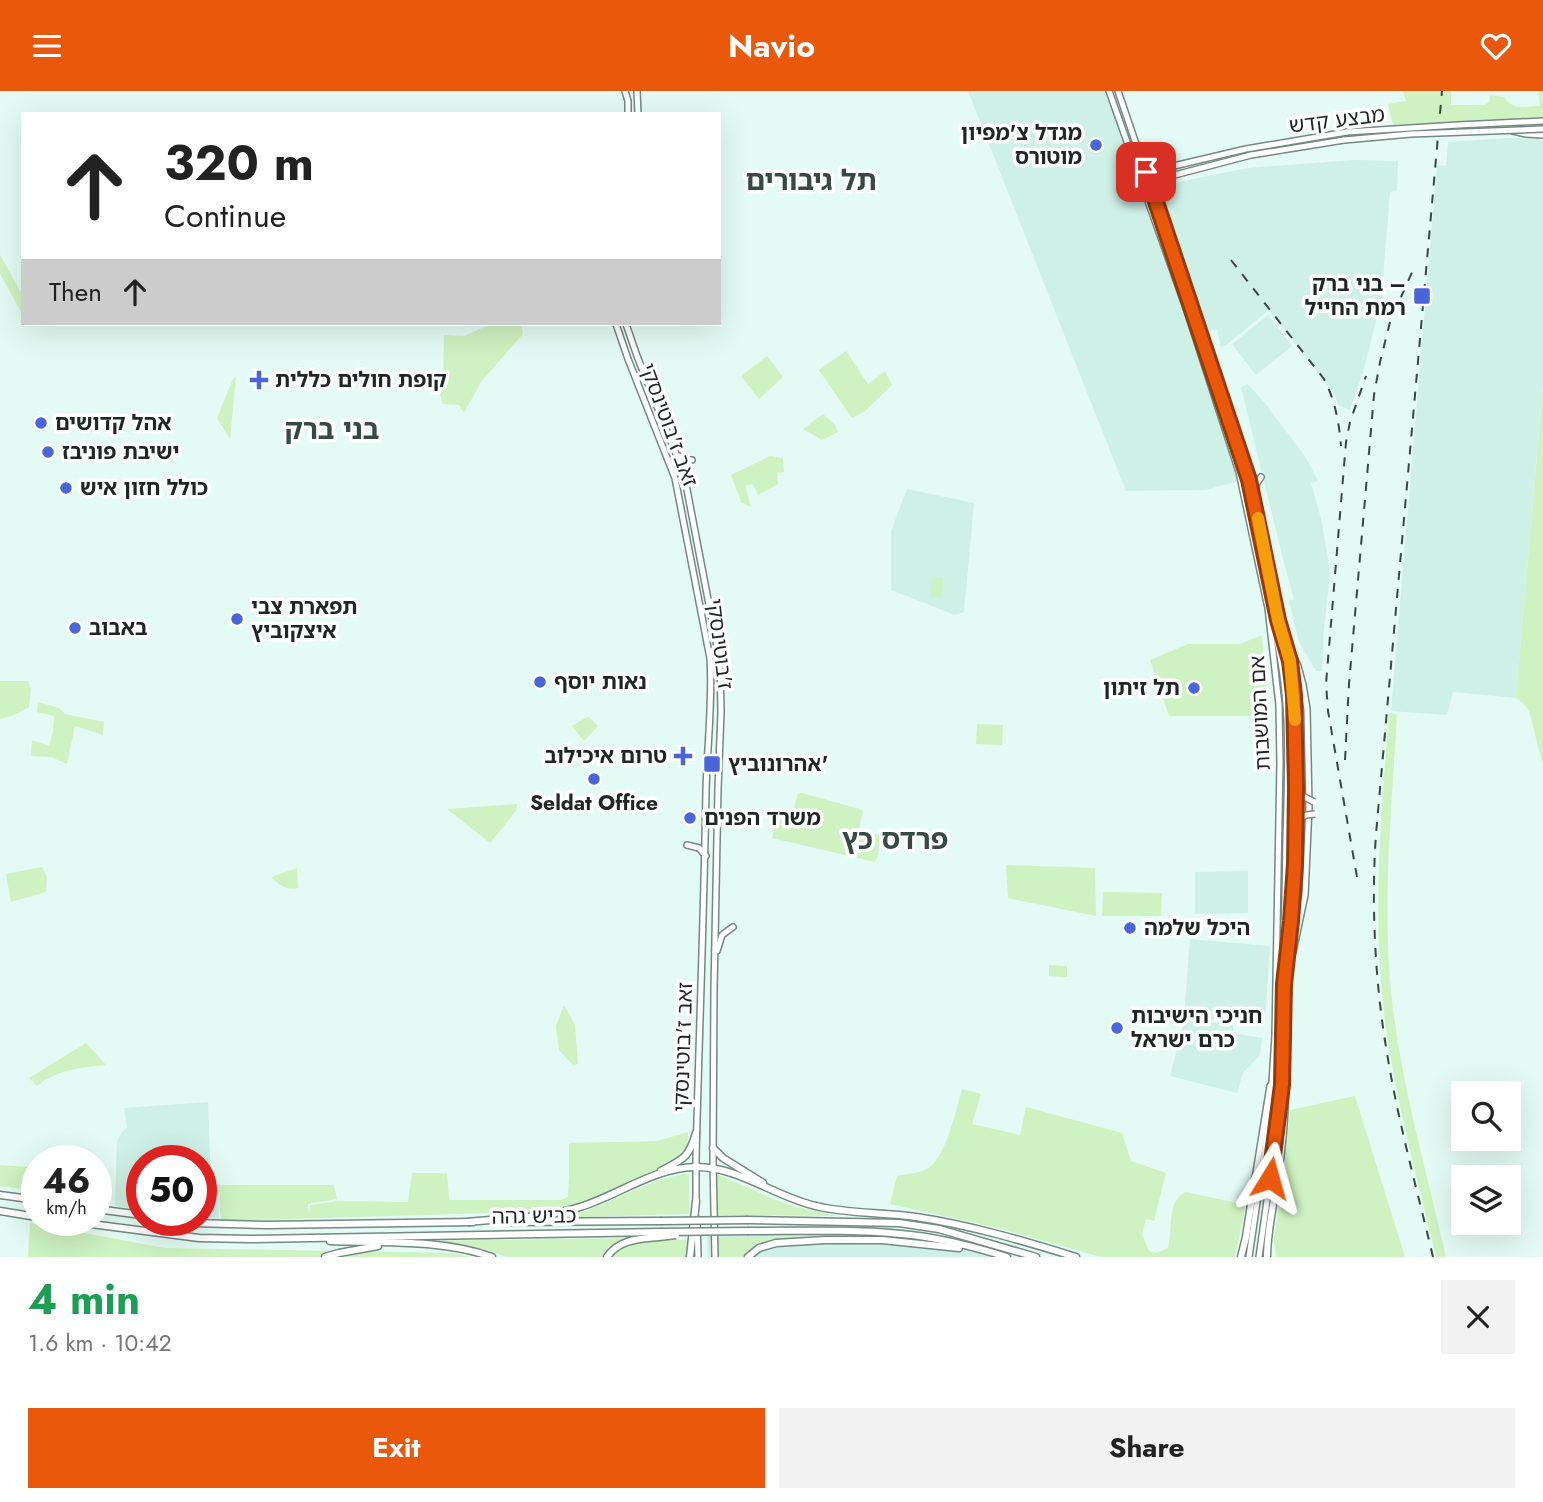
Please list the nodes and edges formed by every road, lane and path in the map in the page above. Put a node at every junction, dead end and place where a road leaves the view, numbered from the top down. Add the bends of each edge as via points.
1 (625, 91) edge
2 (637, 91) edge
3 (1109, 91) edge
4 (1118, 91) edge
5 (628, 112) edge
6 (638, 112) edge
7 (1543, 121) edge
8 (1543, 129) edge
9 (1510, 130) junction
10 (1543, 135) edge
11 (1304, 142) junction
12 (1141, 158) junction
13 (1134, 163) junction
14 (1160, 168) junction
15 (1146, 172) junction
16 (1138, 175) junction
17 (1127, 178) dead end
18 (1164, 178) junction
19 (1149, 182) junction
20 (1142, 184) junction
21 (1128, 188) dead end
22 (1147, 196) junction
23 (1159, 212) junction
24 (617, 326) edge
25 (627, 326) edge
26 (677, 454) junction
27 (692, 460) dead end
28 (684, 474) joint
29 (1261, 477) dead end
30 (1254, 500) junction
31 (695, 580) joint
32 (1268, 608) junction
33 (1284, 637) junction
34 (718, 650) joint
35 (1296, 787) junction
36 (1314, 802) dead end
37 (1315, 814) dead end
38 (706, 837) joint
39 (1296, 839) junction
40 (687, 845) dead end
41 (706, 856) junction
42 (733, 927) dead end
43 (714, 961) junction
44 (1286, 973) junction
45 (1276, 989) junction
46 (1283, 1041) junction
47 (1274, 1070) junction
48 (696, 1133) junction
49 (713, 1148) junction
50 (695, 1167) junction
51 (713, 1167) junction
52 (645, 1179) junction
53 (1255, 1179) joint
54 (779, 1193) junction
55 (0, 1195) edge
56 (21, 1198) edge
57 (696, 1201) junction
58 (0, 1211) edge
59 (21, 1214) edge
60 (469, 1222) junction
61 (217, 1224) edge
62 (112, 1227) edge
63 (660, 1234) junction
64 (265, 1239) junction
65 (395, 1243) junction
66 (995, 1253) junction
67 (325, 1257) edge
68 (492, 1257) edge
69 (607, 1257) edge
70 (690, 1257) edge
71 (698, 1257) edge
72 (715, 1257) edge
73 (748, 1257) edge
74 (1007, 1257) edge
75 (1036, 1257) edge
76 (1076, 1257) edge
77 (1241, 1257) edge
78 (1249, 1257) edge
79 (1259, 1257) edge
80 (1267, 1257) edge

1 - 5 main road
2 - 6 main road
3 - 13 main road, אם המושבות
4 - 12 main road, אם המושבות
7 - 11 main road, מבצע קדש, bridge via 1373,130
8 - 9 main road, מבצע קדש, bridge
9 - 10 main road, bridge
9 - 11 main road, מבצע קדש, bridge
11 - 14 main road, מבצע קדש
11 - 18 main road, מבצע קדש
12 - 14 main road
12 - 15 main road, אם המושבות
13 - 16 main road, אם המושבות
13 - 17 main road
14 - 15 main road, מבצע קדש
15 - 16 main road, מבצע קדש
15 - 19 main road, אם המושבות
16 - 20 main road, אם המושבות
18 - 19 main road, מבצע קדש
18 - 23 main road via 1159,186
19 - 20 main road, מבצע קדש
19 - 23 main road, אם המושבות
20 - 22 main road, אם המושבות
21 - 22 main road
22 - 32 main road, אם המושבות via 1239,471
23 - 30 main road, אם המושבות
24 - 31 main road, זאב ז'בוטינסקי via 673,470
25 - 26 main road, זאב ז'בוטינסקי
26 - 27 main road
26 - 28 main road, זאב ז'בוטינסקי
28 - 34 main road, ז'בוטינסקי
29 - 30 main road
30 - 33 main road, אם המושבות
31 - 38 main road, ז'בוטינסקי via 712,683
32 - 45 main road, אם המושבות via 1279,705
32 - 45 main road via 1284,686 1288,749 1285,885
33 - 35 main road via 1294,695
33 - 44 main road, אם המושבות via 1298,666 1307,709 1309,807 1305,895
34 - 43 main road, זאב ז'בוטינסקי via 721,691
35 - 36 main road, bridge via 1300,795
35 - 39 main road, bridge
37 - 39 main road, bridge via 1301,818
38 - 41 main road, זאב ז'בוטינסקי
39 - 44 main road
40 - 41 main road
41 - 48 main road, זאב ז'בוטינסקי
42 - 43 main road via 722,935
43 - 49 main road, זאב ז'בוטינסקי
44 - 46 main road, אם המושבות
45 - 47 main road, אם המושבות
46 - 79 main road, אם המושבות via 1278,1125
46 - 80 highway via 1285,1084
47 - 53 main road
47 - 78 main road, אם המושבות
48 - 50 main road, זאב ז'בוטינסקי
48 - 52 highway via 686,1156
49 - 51 main road, זאב ז'בוטינסקי
49 - 54 highway
50 - 51 highway
50 - 52 highway
50 - 57 main road, זאב ז'בוטינסקי
51 - 54 highway
51 - 72 main road, זאב ז'בוטינסקי
52 - 60 highway via 568,1211
53 - 77 highway
54 - 76 highway via 828,1209 943,1222
55 - 56 highway
57 - 70 highway
57 - 71 main road, זאב ז'בוטינסקי
58 - 59 highway
60 - 61 highway, כביש גהה
60 - 75 highway, כביש גהה, bridge via 867,1221 939,1229
62 - 64 highway, כביש גהה via 199,1238
63 - 64 highway, כביש גהה
63 - 66 highway, כביש גהה, bridge via 854,1231 948,1241
63 - 69 highway via 625,1243
64 - 65 highway
65 - 67 highway
65 - 68 highway via 457,1248
66 - 73 highway via 862,1239 776,1244 759,1248
66 - 74 highway, כביש גהה

